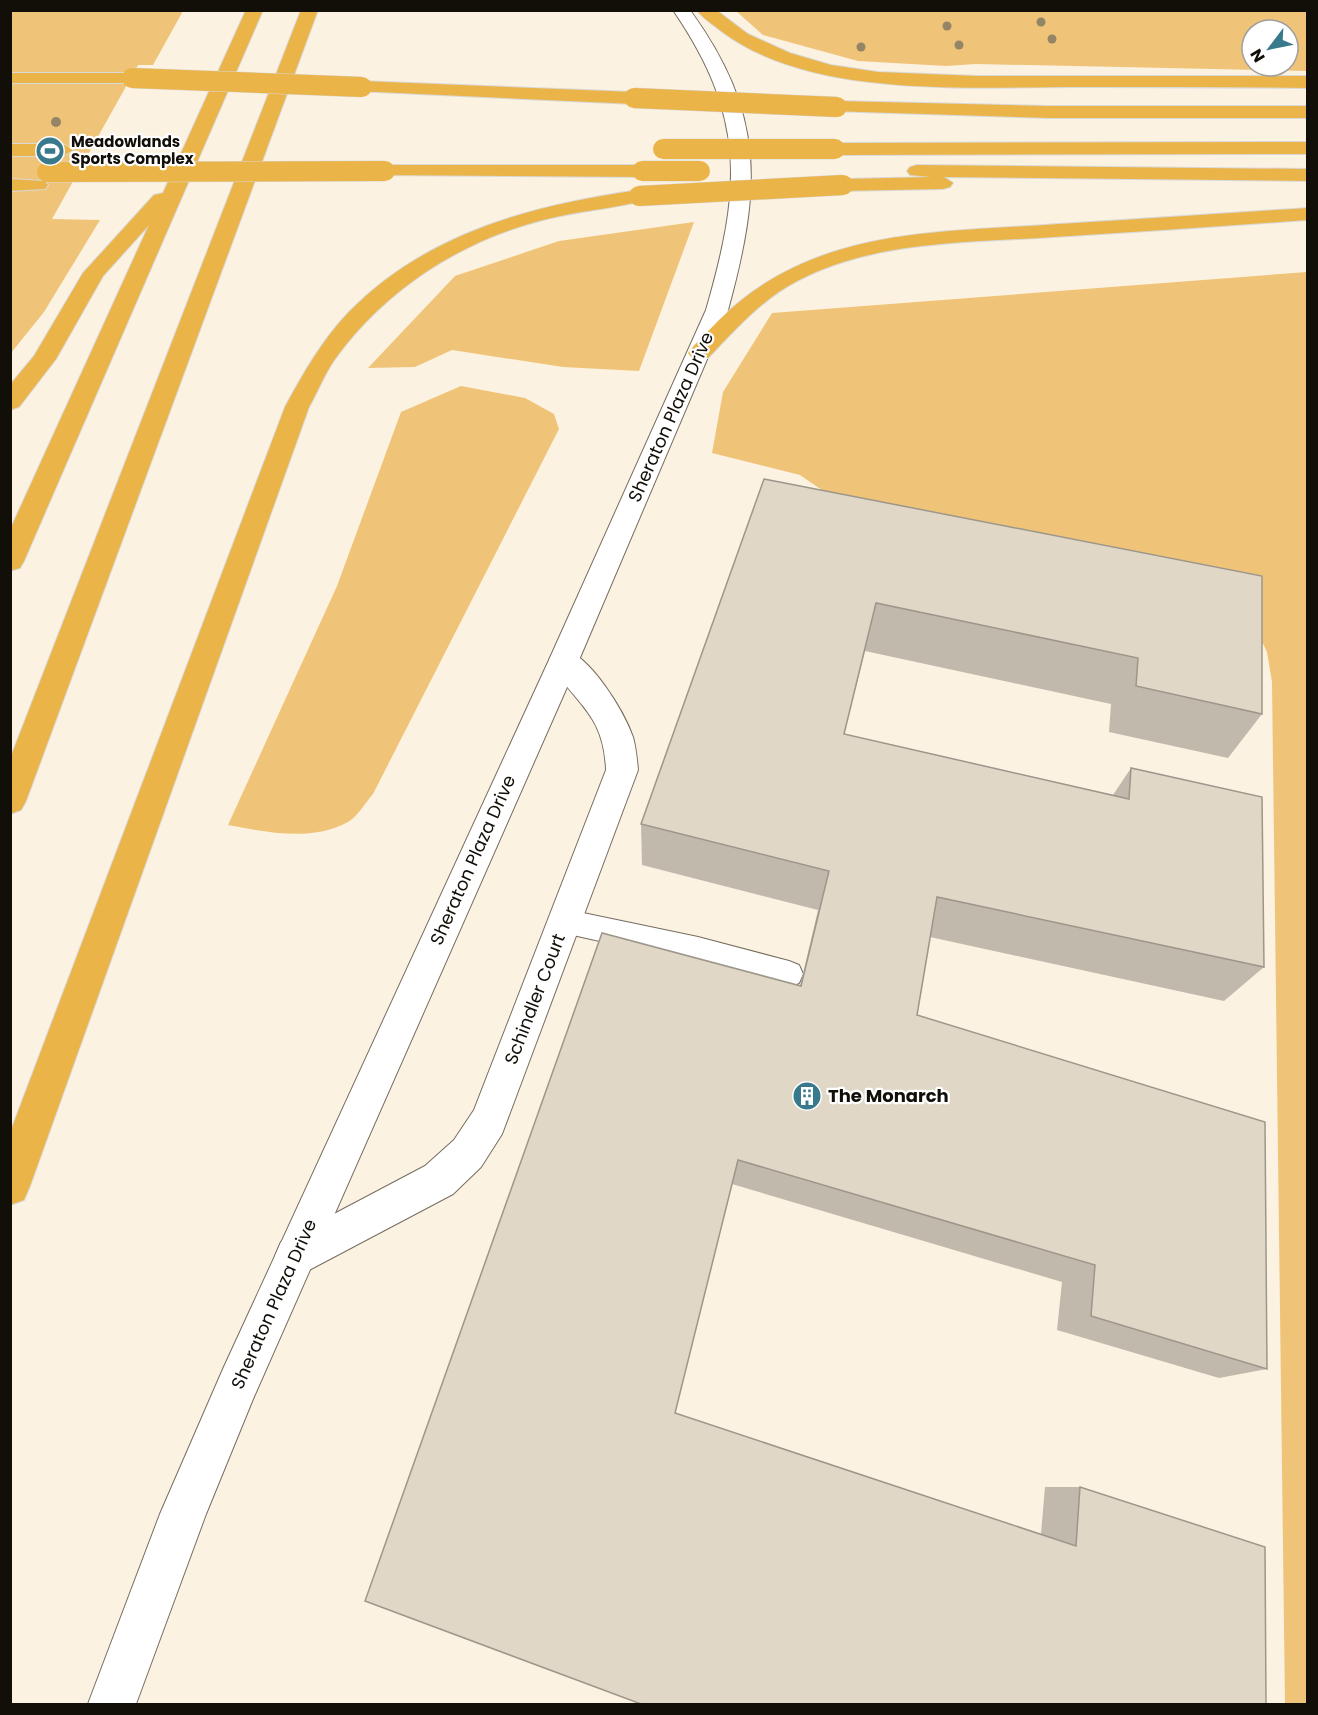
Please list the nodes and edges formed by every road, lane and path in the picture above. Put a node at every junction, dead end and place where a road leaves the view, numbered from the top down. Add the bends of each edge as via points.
1 (255, 10) edge
2 (310, 10) edge
3 (681, 10) edge
4 (705, 10) edge
5 (10, 78) edge
6 (1308, 82) edge
7 (1308, 112) edge
8 (1308, 148) edge
9 (641, 149) dead end
10 (10, 150) edge
11 (87, 150) dead end
12 (168, 150) dead end
13 (214, 150) dead end
14 (238, 150) dead end
15 (273, 150) dead end
16 (10, 172) edge
17 (1308, 175) edge
18 (181, 178) junction
19 (43, 179) junction
20 (640, 183) junction
21 (10, 185) edge
22 (1308, 214) edge
23 (700, 353) junction
24 (10, 402) edge
25 (10, 561) edge
26 (564, 660) junction
27 (10, 801) edge
28 (564, 921) junction
29 (789, 974) dead end
30 (10, 1186) edge
31 (295, 1256) junction
32 (112, 1704) edge

1 - 18 highway
2 - 27 highway
3 - 23 street, Sheraton Plaza Drive via 720,72 734,108 740,157 734,255
4 - 6 highway via 739,38 771,53 875,76
5 - 7 highway, bridge via 132,78 837,107
8 - 9 highway, bridge
10 - 11 highway
12 - 13 highway
14 - 15 highway
16 - 19 highway
17 - 20 highway, bridge via 1088,175 944,183 842,178
18 - 24 highway via 94,273 44,359
18 - 25 highway
19 - 20 highway, bridge via 385,171
19 - 21 highway
20 - 30 highway via 483,233 439,254 399,278 369,304 319,364 297,407
22 - 23 highway via 960,237 878,247 809,268 780,282 755,299
23 - 26 street, Sheraton Plaza Drive
26 - 28 street, Schindler Court via 604,709 621,743 623,756 622,770
26 - 31 street, Sheraton Plaza Drive
28 - 29 lane
28 - 31 street, Schindler Court via 489,1121 475,1147 439,1180
31 - 32 street, Sheraton Plaza Drive via 183,1514

